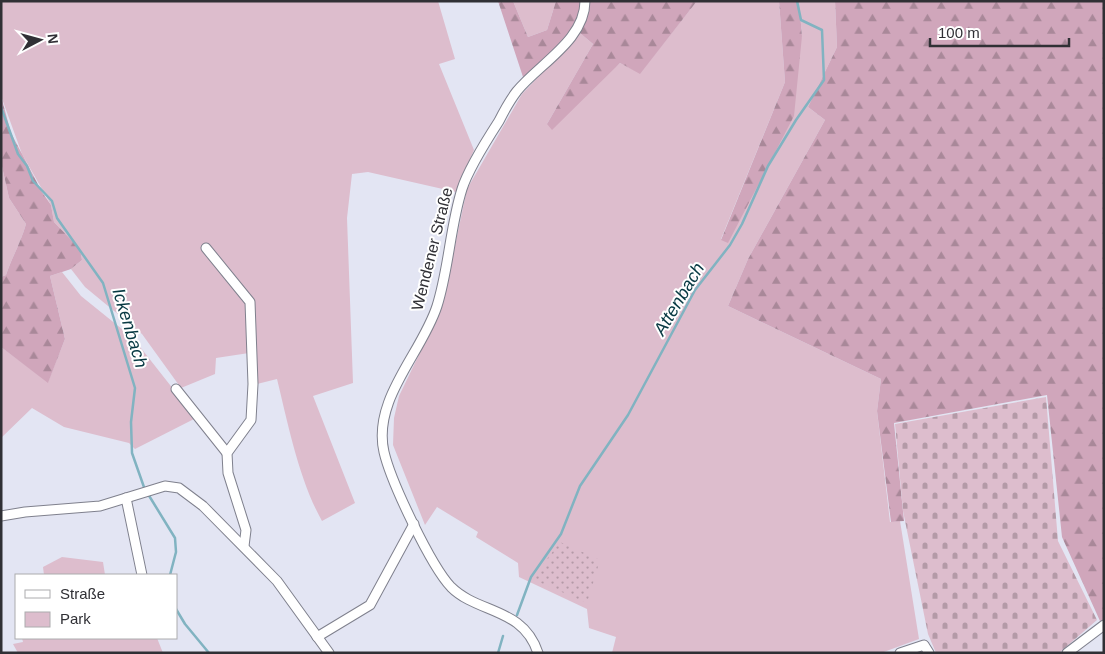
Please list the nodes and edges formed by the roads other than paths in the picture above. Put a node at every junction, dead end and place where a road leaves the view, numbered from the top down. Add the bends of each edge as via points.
1 (585, 1) edge
2 (206, 248) dead end
3 (176, 389) dead end
4 (227, 453) junction
5 (126, 498) junction
6 (1, 516) edge
7 (414, 524) junction
8 (244, 546) junction
9 (142, 574) edge
10 (1104, 625) edge
11 (317, 637) junction
12 (927, 649) edge
13 (329, 653) edge
14 (538, 653) edge
15 (900, 653) edge
16 (1067, 653) edge

1 - 7 street, Wendener Straße via 585,13 574,33 517,91 462,187 437,307 392,395 382,434 384,453
2 - 4 street via 250,302 251,420
3 - 4 street
4 - 8 street via 228,473 246,530
5 - 6 street via 100,506
5 - 8 street via 165,486 179,488
5 - 9 street
7 - 11 street via 370,605
7 - 14 street via 440,573 452,588 506,615 534,642
8 - 11 street via 277,581
10 - 16 street
11 - 13 street
12 - 15 street

